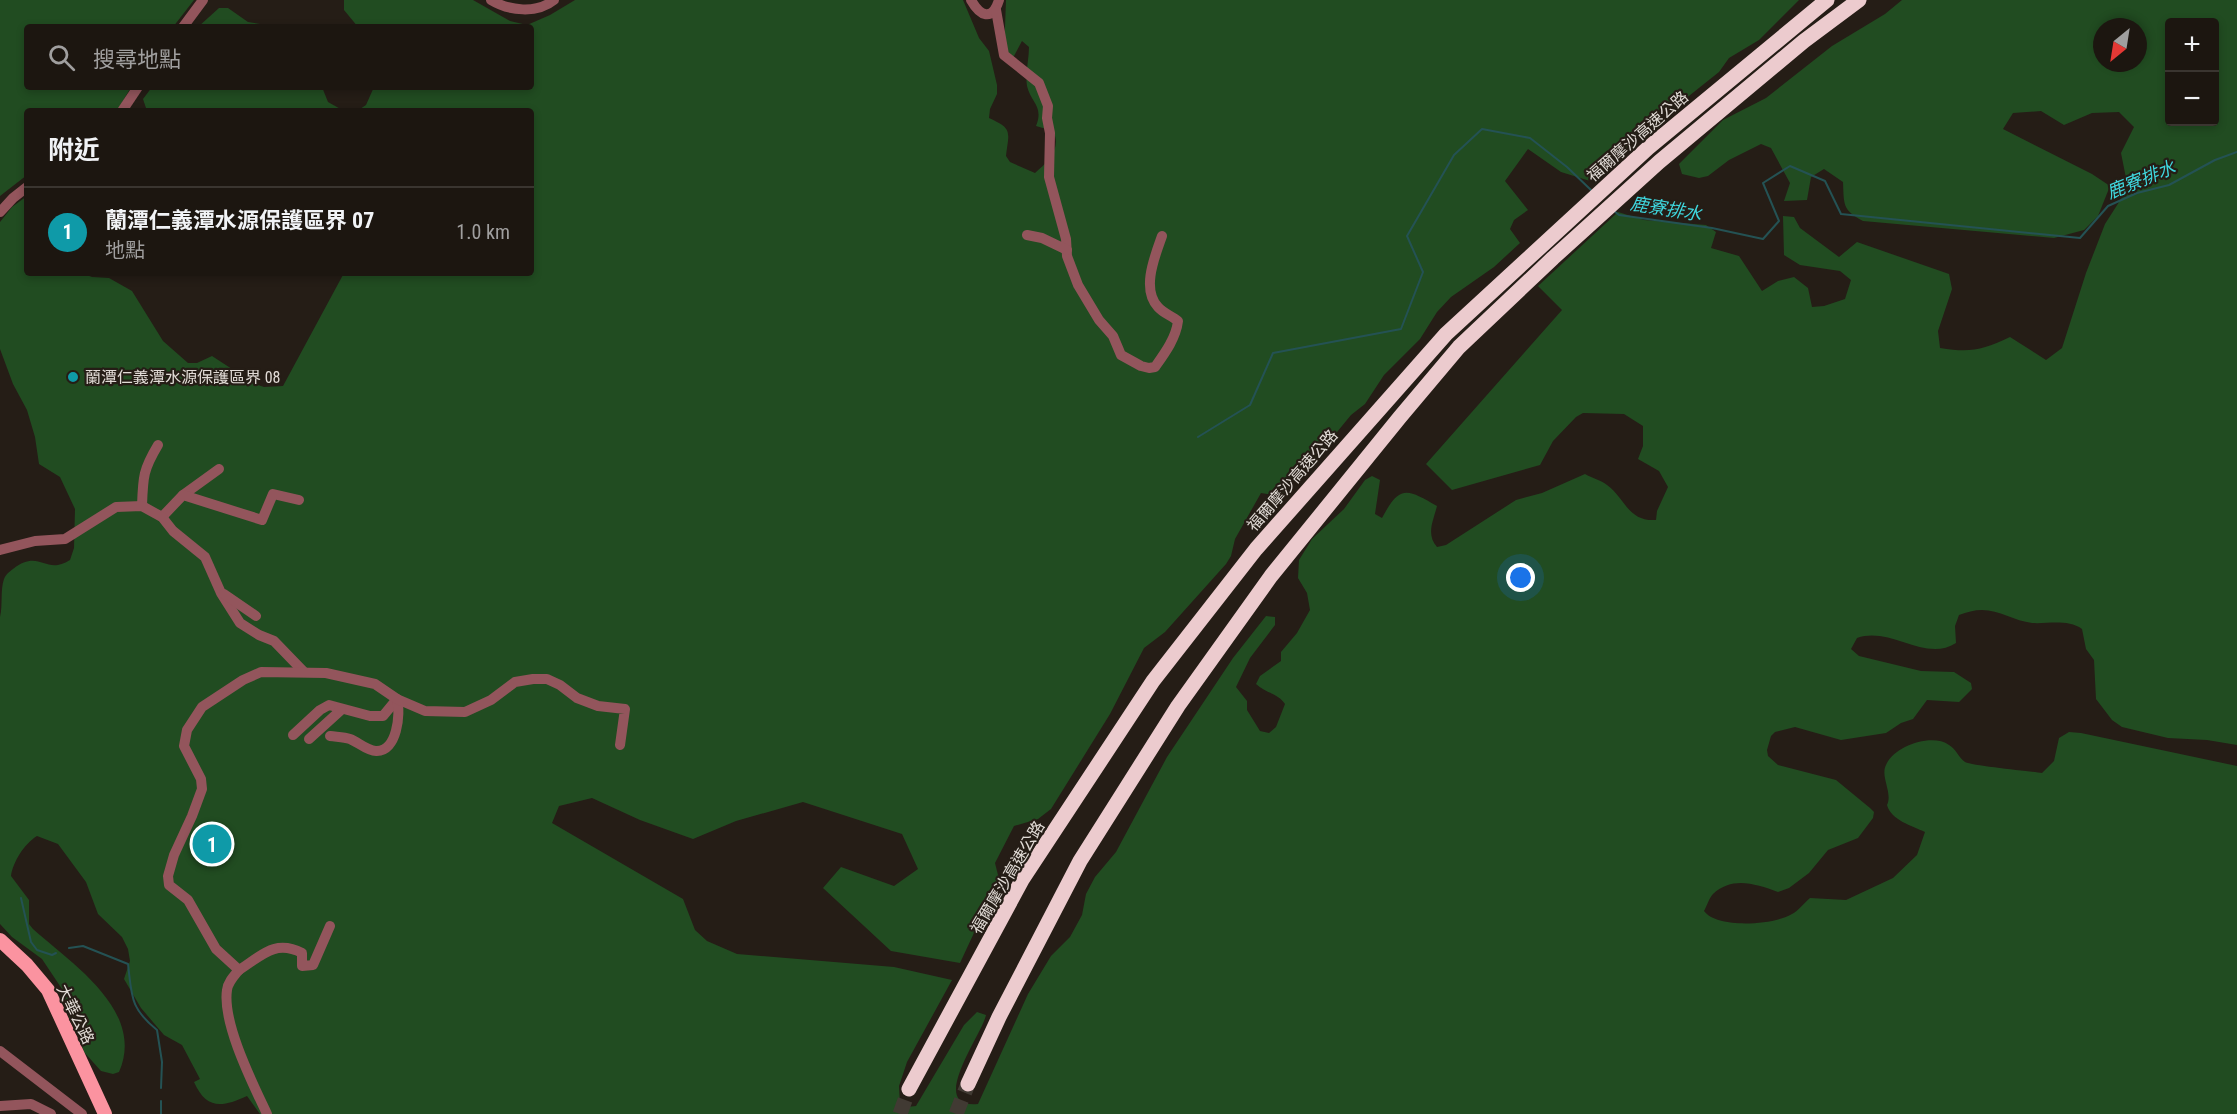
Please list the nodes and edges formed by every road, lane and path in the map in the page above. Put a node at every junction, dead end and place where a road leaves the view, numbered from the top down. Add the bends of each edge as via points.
1 (204, 0) edge
2 (491, 0) edge
3 (554, 0) edge
4 (970, 0) edge
5 (1827, 0) edge
6 (1859, 0) edge
7 (997, 5) edge
8 (185, 24) edge
9 (136, 90) edge
10 (124, 108) edge
11 (24, 190) edge
12 (0, 212) edge
13 (1027, 235) dead end
14 (1162, 236) dead end
15 (1067, 250) junction
16 (158, 445) dead end
17 (219, 469) dead end
18 (183, 495) junction
19 (299, 500) dead end
20 (142, 506) junction
21 (162, 517) junction
22 (0, 550) edge
23 (221, 593) junction
24 (256, 616) dead end
25 (304, 672) junction
26 (397, 699) junction
27 (341, 710) junction
28 (293, 735) dead end
29 (330, 736) dead end
30 (309, 739) dead end
31 (620, 745) dead end
32 (330, 926) dead end
33 (0, 940) edge
34 (239, 970) junction
35 (0, 1051) edge
36 (968, 1084) tunnel mouth
37 (909, 1089) tunnel mouth
38 (0, 1106) edge
39 (51, 1114) edge
40 (82, 1114) edge
41 (105, 1114) edge
42 (267, 1114) edge

1 - 8 street
2 - 3 street via 524,10
4 - 7 street via 984,14 990,14
5 - 37 highway, 福爾摩沙高速公路 via 1648,148 1446,334 1256,549 1153,681 1022,880
6 - 36 highway via 1659,162 1459,347 1270,576 1178,706 1080,861
7 - 15 street via 1004,55 1039,83 1048,106 1049,177
9 - 10 street
11 - 12 street
13 - 15 street
14 - 15 street via 1152,264 1152,293 1158,308 1178,321 1167,351 1155,367 1149,368 1120,355 1113,336 1078,285
16 - 20 street via 143,475
17 - 18 street
18 - 19 street via 262,520 273,494
18 - 21 street
20 - 21 street
20 - 22 street via 116,507 65,539 35,541
21 - 23 street via 205,557
23 - 24 street
23 - 25 street via 240,623 274,641
25 - 26 street via 375,684
25 - 34 street via 261,672 243,680 202,707 187,730 184,746 202,789 174,855 169,885 188,900 216,949
26 - 27 street via 383,716
26 - 29 street via 400,711 394,737 384,750 374,752 348,738
26 - 31 street via 424,711 465,712 491,700 515,682 547,680 576,698 625,709
27 - 28 street via 329,705
27 - 30 street
32 - 34 street via 313,965 302,966 302,953 291,947 272,948
33 - 41 main road, 大華公路 via 48,990
34 - 42 street via 227,990 229,1015 242,1060
35 - 40 street
38 - 39 street via 31,1104

